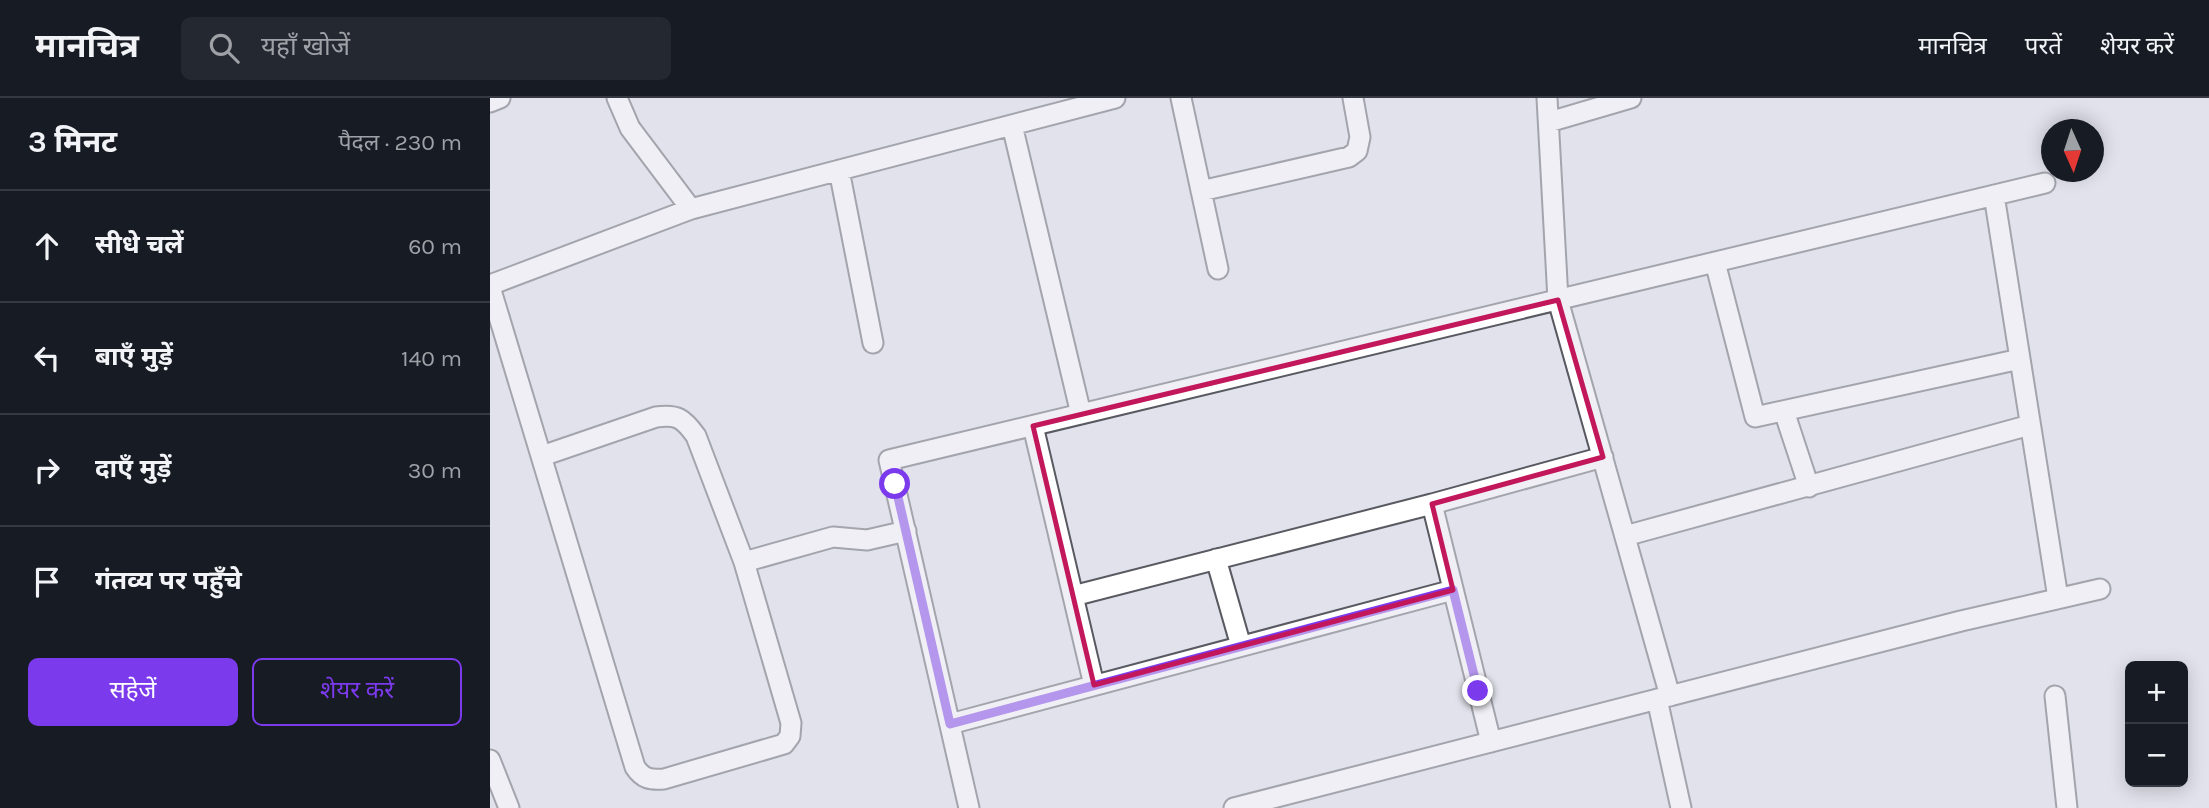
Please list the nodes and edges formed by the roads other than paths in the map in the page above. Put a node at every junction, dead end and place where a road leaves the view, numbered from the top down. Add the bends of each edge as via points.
1 (500, 98) edge
2 (617, 98) edge
3 (1115, 98) edge
4 (1181, 98) edge
5 (1353, 98) edge
6 (1547, 98) edge
7 (1632, 98) edge
8 (1094, 101) edge
9 (490, 102) edge
10 (1549, 122) junction
11 (1012, 125) junction
12 (839, 170) junction
13 (2045, 183) dead end
14 (1201, 191) junction
15 (1994, 195) junction
16 (691, 209) junction
17 (1716, 262) junction
18 (1218, 269) dead end
19 (490, 286) edge
20 (1558, 300) junction
21 (873, 343) dead end
22 (2020, 359) junction
23 (1784, 411) junction
24 (1081, 414) junction
25 (2030, 425) junction
26 (1033, 426) junction
27 (542, 456) junction
28 (1603, 457) junction
29 (1809, 487) junction
30 (1432, 504) junction
31 (906, 531) junction
32 (1625, 536) junction
33 (1216, 559) junction
34 (744, 562) junction
35 (2100, 589) dead end
36 (1453, 590) junction
37 (1073, 596) junction
38 (2058, 598) junction
39 (1241, 646) junction
40 (1094, 685) junction
41 (2055, 696) dead end
42 (1663, 697) junction
43 (950, 724) junction
44 (1491, 742) junction
45 (490, 761) edge
46 (509, 808) edge
47 (969, 808) edge
48 (1234, 808) edge
49 (1681, 808) edge
50 (2067, 808) edge

1 - 9 street
2 - 16 street via 630,128
3 - 8 street
4 - 14 street
5 - 14 street via 1360,137 1357,151 1349,157
6 - 10 street
7 - 10 street
8 - 11 street
10 - 20 street
11 - 12 street
11 - 24 street
12 - 16 street
12 - 21 street
13 - 15 street
14 - 18 street
15 - 17 street
15 - 22 street
16 - 19 street
17 - 20 street
17 - 23 street via 1755,417
19 - 27 street
20 - 24 street
20 - 28 street
22 - 23 street
22 - 25 street
23 - 29 street
24 - 26 street
25 - 29 street
25 - 38 street
26 - 31 street via 889,460
26 - 37 street
27 - 34 street via 656,416 672,415 687,423 696,436
27 - 34 street via 635,767 642,776 653,780 680,775 784,744 790,736 792,723
28 - 30 street
28 - 32 street
29 - 32 street
30 - 33 street
30 - 36 street
31 - 34 street via 867,540 833,537
31 - 43 street
32 - 42 street
33 - 37 street
33 - 39 street
35 - 38 street
36 - 39 street
36 - 44 street
37 - 40 street
38 - 42 street
39 - 40 street
40 - 43 street
41 - 50 street
42 - 44 street
42 - 49 street
43 - 47 street
44 - 48 street
45 - 46 street

